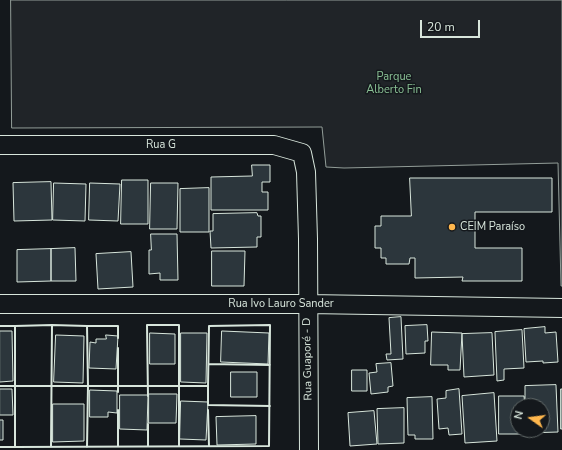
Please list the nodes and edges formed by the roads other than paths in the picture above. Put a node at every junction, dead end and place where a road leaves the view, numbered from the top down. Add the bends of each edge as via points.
1 (0, 145) edge
2 (306, 172) joint
3 (0, 304) edge
4 (308, 304) junction
5 (562, 308) edge
6 (309, 450) edge

1 - 2 street, Rua G via 274,145 302,153
2 - 4 street, Rua Guaporé - D
3 - 4 street, Rua Ivo Lauro Sander
4 - 5 street, Rua Ivo Lauro Sander
4 - 6 street, Rua Guaporé - D

